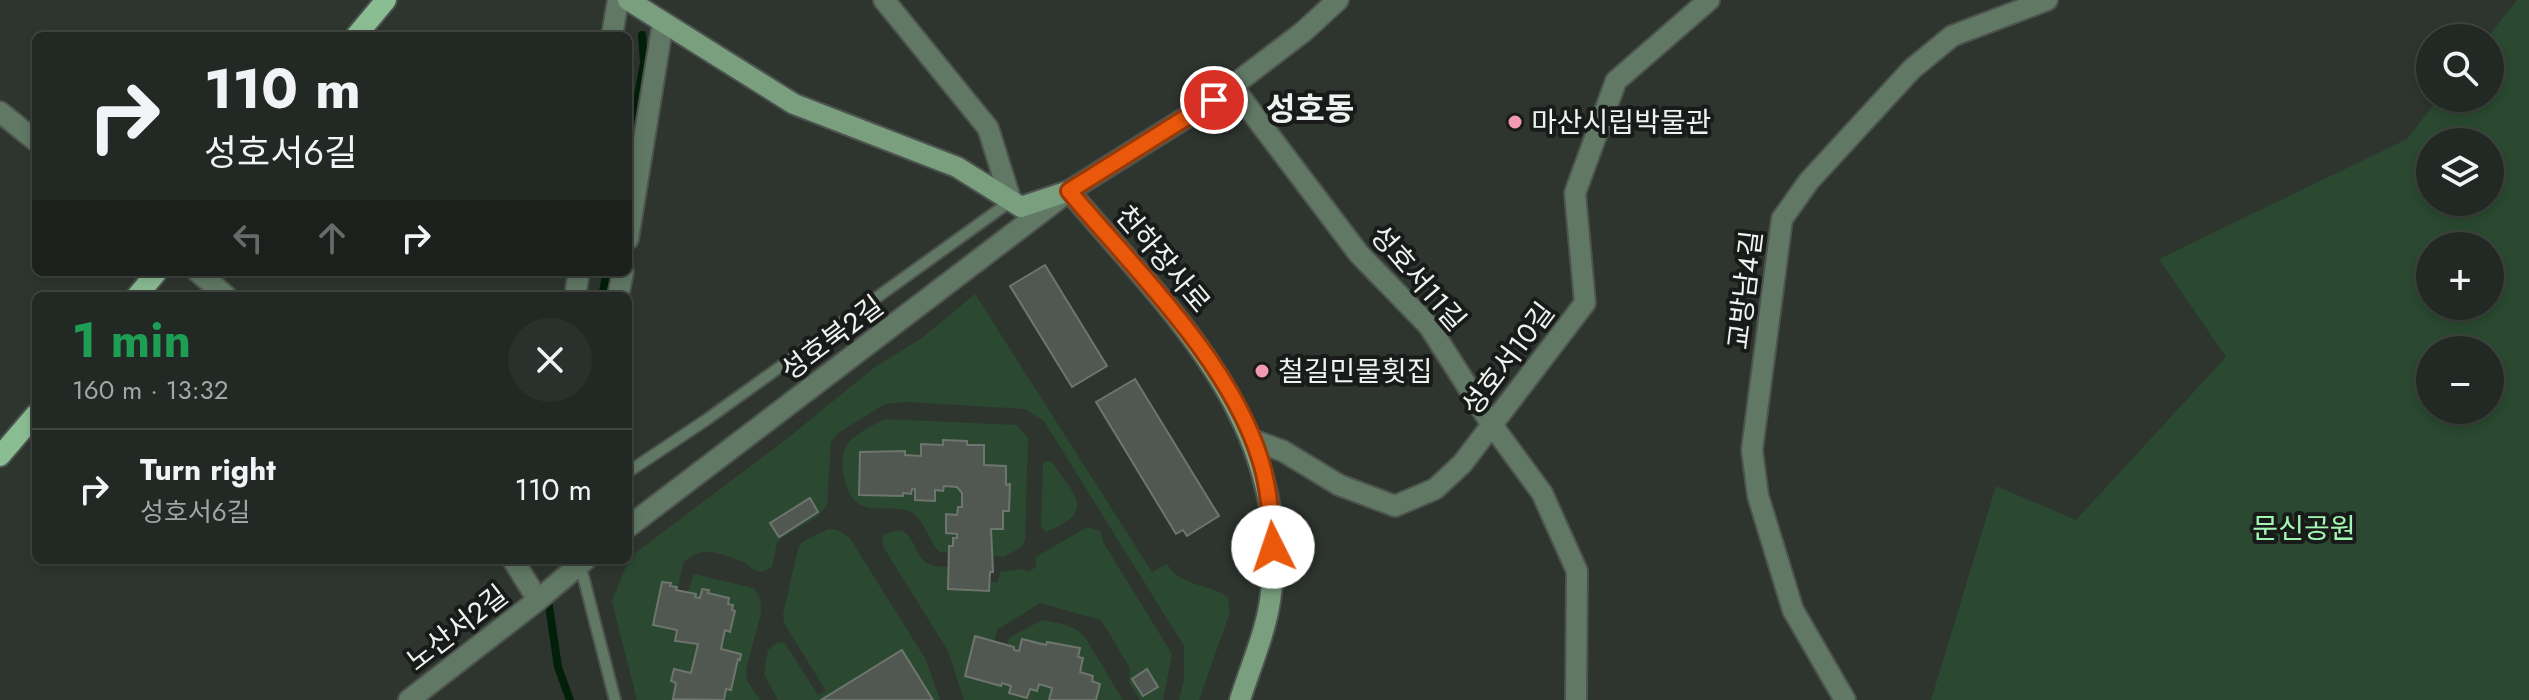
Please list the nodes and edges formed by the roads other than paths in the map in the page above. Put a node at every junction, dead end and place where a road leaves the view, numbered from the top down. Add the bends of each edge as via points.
1 (386, 0) edge
2 (618, 0) edge
3 (628, 0) edge
4 (657, 0) edge
5 (884, 0) edge
6 (1338, 0) edge
7 (1709, 0) edge
8 (2047, 0) edge
9 (663, 22) junction
10 (359, 32) edge
11 (613, 32) edge
12 (1232, 86) junction
13 (0, 112) edge
14 (32, 138) edge
15 (1069, 191) junction
16 (1011, 201) junction
17 (632, 214) edge
18 (154, 276) edge
19 (203, 276) edge
20 (140, 292) edge
21 (221, 292) edge
22 (32, 419) edge
23 (1492, 425) junction
24 (1253, 440) junction
25 (0, 456) edge
26 (632, 469) edge
27 (632, 524) edge
28 (516, 564) edge
29 (580, 564) edge
30 (582, 564) edge
31 (538, 600) junction
32 (409, 700) edge
33 (615, 700) edge
34 (1240, 700) edge
35 (1576, 700) edge
36 (1845, 700) edge

1 - 10 main road
2 - 11 street
3 - 9 main road
4 - 9 main road
5 - 16 street via 988,128
6 - 12 street, 성호북2길
7 - 23 street, 성호서10길 via 1616,81 1575,193 1585,303
8 - 36 street, 교방남4길 via 1952,36 1912,69 1809,181 1782,219 1752,450 1758,496 1793,610
9 - 16 main road via 794,104 957,167
9 - 17 street
12 - 15 street, 성호북2길
12 - 23 street, 성호서11길 via 1359,254 1429,326
13 - 14 street
15 - 16 main road via 1021,207
15 - 24 main road, 천하장사로 via 1203,351
15 - 27 street, 성호북2길
16 - 26 lane
18 - 20 main road
19 - 21 street
22 - 25 main road
23 - 24 street, 성호서10길 via 1435,489 1395,506 1339,485 1283,451
23 - 35 street, 성호서11길 via 1542,493 1577,571
24 - 34 main road, 천하장사로 via 1272,521 1271,580
28 - 31 street
29 - 31 street, 노산서2길
30 - 33 lane
31 - 32 street, 노산서2길

